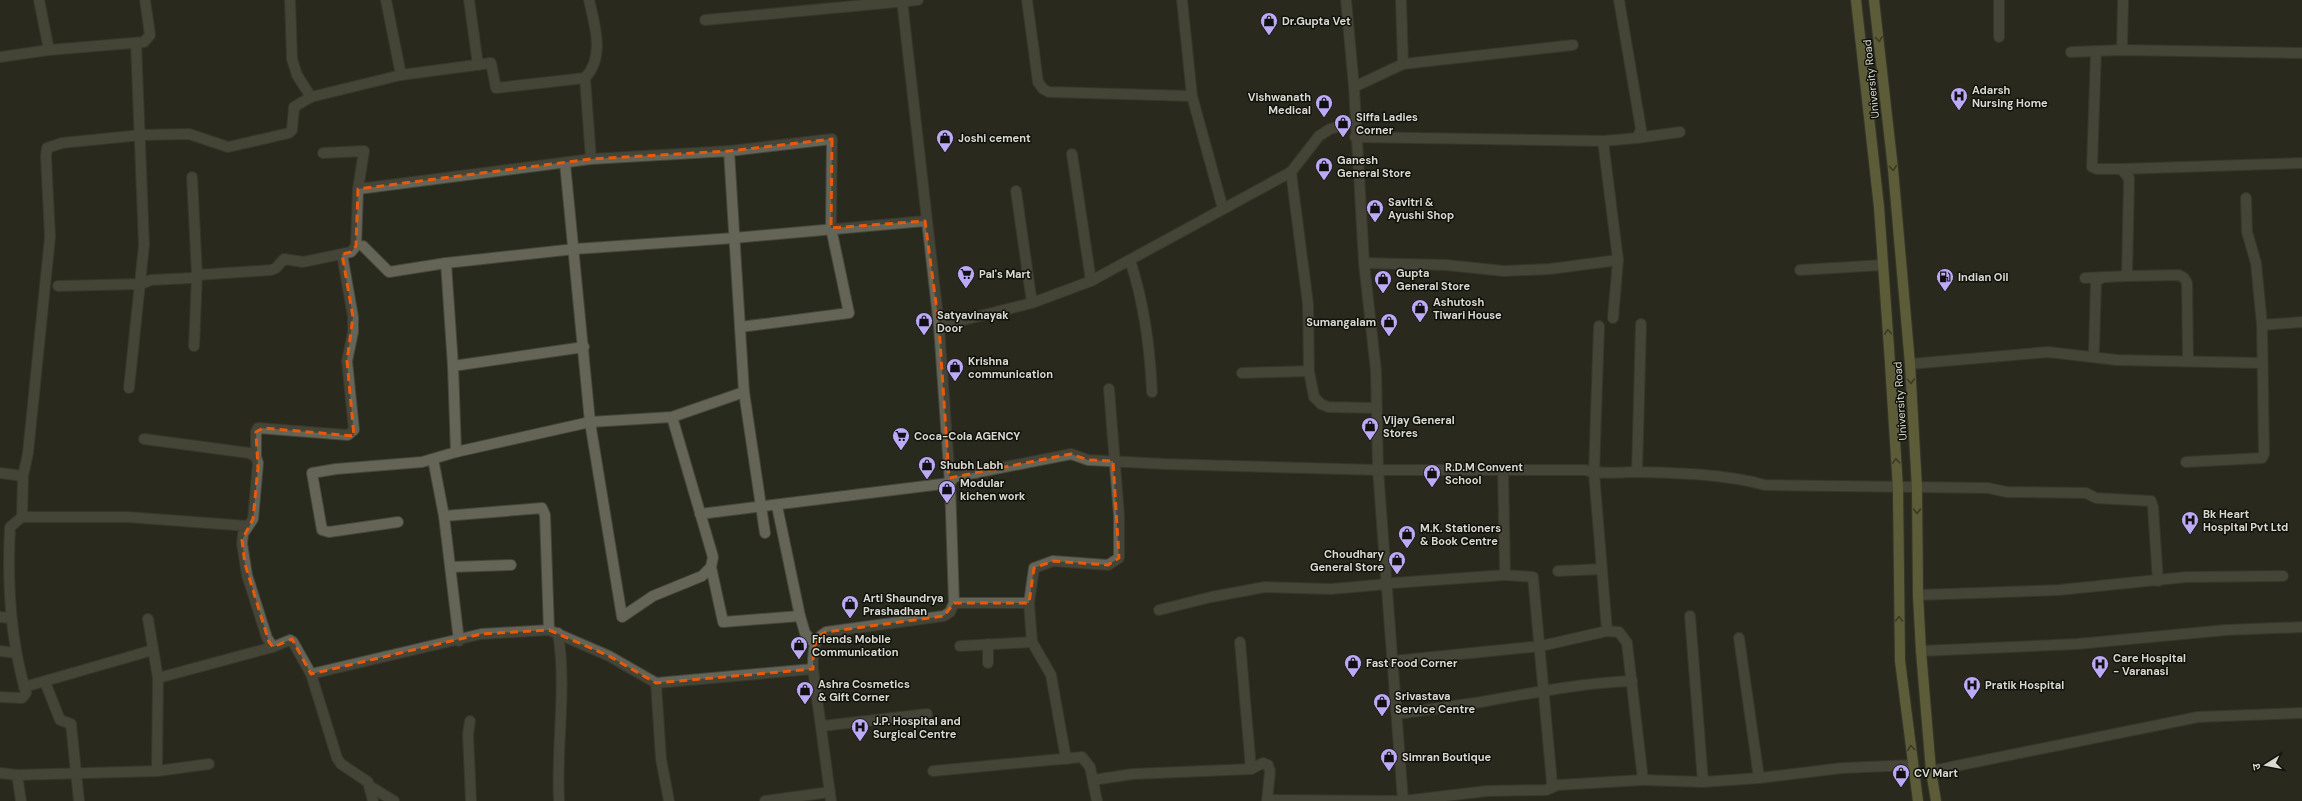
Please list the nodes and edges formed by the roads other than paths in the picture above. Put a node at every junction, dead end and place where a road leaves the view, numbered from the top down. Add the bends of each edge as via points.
1 (39, 0) edge
2 (145, 0) edge
3 (290, 0) edge
4 (386, 0) edge
5 (469, 0) edge
6 (589, 0) edge
7 (918, 0) edge
8 (1027, 0) edge
9 (1182, 0) edge
10 (1346, 0) edge
11 (1401, 0) edge
12 (1619, 0) edge
13 (1856, 0) edge
14 (1874, 0) edge
15 (1999, 0) edge
16 (2123, 0) edge
17 (902, 1) edge
18 (705, 20) dead end
19 (1998, 37) dead end
20 (136, 43) junction
21 (1573, 45) dead end
22 (48, 50) junction
23 (2122, 50) junction
24 (2096, 51) junction
25 (2071, 52) dead end
26 (2302, 54) edge
27 (0, 57) edge
28 (1403, 64) junction
29 (478, 65) junction
30 (401, 75) junction
31 (585, 78) junction
32 (1354, 87) junction
33 (1192, 96) junction
34 (311, 97) junction
35 (1355, 122) junction
36 (1680, 132) dead end
37 (141, 135) junction
38 (1356, 137) junction
39 (1637, 138) junction
40 (1603, 141) junction
41 (729, 151) junction
42 (323, 153) dead end
43 (1072, 154) dead end
44 (591, 159) junction
45 (565, 163) junction
46 (2302, 163) edge
47 (2121, 169) junction
48 (1292, 172) junction
49 (192, 177) dead end
50 (358, 189) junction
51 (1016, 190) dead end
52 (2246, 198) dead end
53 (1223, 208) junction
54 (926, 221) junction
55 (831, 228) junction
56 (734, 238) junction
57 (363, 246) dead end
58 (575, 249) junction
59 (342, 254) junction
60 (1130, 260) junction
61 (1618, 260) junction
62 (446, 263) junction
63 (1364, 263) junction
64 (1883, 265) junction
65 (1800, 270) dead end
66 (197, 275) junction
67 (2127, 276) junction
68 (2104, 277) junction
69 (2085, 278) dead end
70 (1091, 281) junction
71 (141, 284) junction
72 (58, 286) dead end
73 (1032, 303) junction
74 (1904, 304) junction
75 (1886, 306) junction
76 (1613, 318) dead end
77 (2302, 322) edge
78 (1641, 324) dead end
79 (2262, 325) junction
80 (939, 326) junction
81 (1599, 326) dead end
82 (740, 327) junction
83 (194, 346) dead end
84 (584, 347) junction
85 (2094, 350) dead end
86 (2188, 361) junction
87 (2261, 363) junction
88 (1910, 364) junction
89 (453, 366) junction
90 (1309, 371) junction
91 (1242, 373) dead end
92 (129, 388) dead end
93 (1109, 389) dead end
94 (744, 392) junction
95 (1152, 392) dead end
96 (1376, 408) junction
97 (672, 417) junction
98 (590, 422) junction
99 (144, 440) dead end
100 (456, 452) junction
101 (256, 457) junction
102 (433, 459) junction
103 (1113, 461) junction
104 (2186, 462) dead end
105 (1503, 469) junction
106 (1378, 470) junction
107 (1637, 472) junction
108 (0, 473) edge
109 (1594, 473) junction
110 (23, 476) junction
111 (950, 483) junction
112 (1898, 488) junction
113 (1917, 488) junction
114 (777, 506) junction
115 (762, 508) junction
116 (700, 514) junction
117 (444, 516) junction
118 (22, 517) junction
119 (398, 522) dead end
120 (248, 526) junction
121 (765, 533) dead end
122 (511, 565) dead end
123 (712, 567) junction
124 (451, 568) junction
125 (1602, 568) junction
126 (1558, 571) dead end
127 (1504, 575) junction
128 (2283, 576) dead end
129 (2158, 581) junction
130 (1390, 584) junction
131 (1918, 595) junction
132 (1029, 602) junction
133 (954, 603) junction
134 (1159, 610) dead end
135 (800, 616) junction
136 (1690, 616) dead end
137 (5, 617) edge
138 (148, 619) dead end
139 (2302, 627) edge
140 (1607, 631) junction
141 (554, 632) junction
142 (1739, 638) dead end
143 (459, 641) junction
144 (1032, 642) junction
145 (1240, 642) dead end
146 (815, 644) junction
147 (988, 644) junction
148 (960, 646) dead end
149 (1541, 646) junction
150 (273, 647) junction
151 (153, 650) junction
152 (0, 651) edge
153 (1921, 651) junction
154 (16, 653) junction
155 (1393, 661) junction
156 (988, 663) dead end
157 (813, 669) junction
158 (312, 674) junction
159 (158, 678) junction
160 (1632, 681) junction
161 (45, 682) junction
162 (656, 683) junction
163 (24, 687) junction
164 (1545, 689) junction
165 (0, 698) edge
166 (927, 714) dead end
167 (1397, 714) junction
168 (2302, 714) edge
169 (470, 721) dead end
170 (822, 726) junction
171 (1066, 759) junction
172 (208, 764) dead end
173 (1913, 765) junction
174 (1251, 769) junction
175 (157, 771) junction
176 (933, 771) dead end
177 (1931, 771) junction
178 (76, 772) junction
179 (0, 773) edge
180 (17, 775) junction
181 (1759, 778) junction
182 (1093, 780) junction
183 (1643, 780) junction
184 (1703, 782) junction
185 (371, 787) junction
186 (1551, 788) junction
187 (830, 797) edge
188 (22, 801) edge
189 (79, 801) edge
190 (373, 801) edge
191 (394, 801) edge
192 (471, 801) edge
193 (559, 801) edge
194 (669, 801) edge
195 (765, 801) edge
196 (1097, 801) edge
197 (1267, 801) edge
198 (1403, 801) edge
199 (1918, 801) edge
200 (1936, 801) edge

1 - 22 street
2 - 20 street via 150,36 147,40
3 - 34 street via 292,59 297,75
4 - 30 street
5 - 29 street
6 - 31 street via 595,30 596,59 592,70
7 - 17 street
8 - 33 street via 1038,82 1043,89 1049,92
9 - 33 street
10 - 32 street
11 - 28 street
12 - 39 street via 1640,129
13 - 64 main road
14 -> 74 main road, University Road via 1893,169
15 - 19 street
16 - 23 street
17 - 18 street
17 - 54 street
20 - 22 street
20 - 37 street
21 - 28 street
22 - 27 street
23 - 24 street
23 - 26 street
24 - 25 street
24 - 47 street via 2092,167
28 - 32 street
29 - 30 street
29 - 31 street via 491,63 496,88
30 - 34 street
31 - 44 street
32 - 35 street
33 - 53 street
34 - 37 street via 294,107 292,130 289,133 228,147 188,134
35 - 38 street
35 - 48 street via 1330,129 1319,136
36 - 39 street
37 - 71 street via 144,245
37 - 110 street via 62,143 47,148 50,237 28,453
38 - 40 street
38 - 63 street
39 - 40 street
40 - 61 street
41 - 44 street
41 - 55 street via 832,139
41 - 56 street
42 - 50 street via 364,151
43 - 70 street
44 - 45 street
45 - 50 street
45 - 58 street
46 - 47 street
47 - 67 street via 2128,178
48 - 53 street
48 - 90 street via 1308,304
49 - 66 street
50 - 59 street via 356,246 351,252
51 - 73 street
52 - 79 street via 2247,232 2257,268
53 - 60 street
54 - 55 street
54 - 80 street
55 - 56 street
55 - 82 street via 849,313
56 - 58 street
56 - 82 street
57 - 62 street via 389,272
58 - 62 street
58 - 84 street
59 - 66 street via 303,262 284,259 271,270
59 - 101 street via 353,317 348,361 354,430 348,435 258,428
60 - 70 street
60 - 95 street via 1149,340
61 - 63 street via 1550,269 1504,271 1446,265
61 - 76 street
62 - 89 street
63 - 96 street via 1376,372
64 - 65 street
64 - 75 main road
66 - 71 street via 192,278 151,280
66 - 83 street
67 - 68 street
67 - 86 street via 2179,275 2184,278 2187,283
68 - 69 street
68 - 85 street via 2096,281
70 - 73 street
71 - 72 street
71 - 92 street
73 - 80 street
74 - 75 main road
74 - 88 main road, University Road
112 -> 75 main road
77 - 79 street
78 - 107 street
79 - 87 street
80 - 111 street
81 - 109 street
82 - 94 street
84 - 89 street
84 - 98 street
86 - 87 street
86 - 88 street via 2117,360 2048,352
87 - 104 street via 2264,454 2262,458
88 -> 113 main road, University Road
89 - 100 street
90 - 91 street
90 - 96 street via 1314,397 1321,404 1328,407
93 - 103 street
94 - 97 street
94 - 115 street
96 - 106 street
97 - 98 street
97 - 116 street
98 - 100 street
98 - 123 street via 622,617 653,596 702,576
99 - 101 street via 249,453
100 - 102 street
101 - 120 street via 258,463 253,519
102 - 117 street
102 - 119 street via 312,473 322,530 329,532
103 - 106 street
103 - 111 street via 1088,460 1071,454 954,477
103 - 132 street via 1119,515 1119,558 1108,564 1053,561 1034,568
105 - 106 street
105 - 109 street via 1585,470
105 - 127 street
106 - 130 street
107 - 109 street
107 - 112 street via 1741,479 1765,485
108 - 110 street
109 - 125 street
110 - 118 street
111 - 114 street
111 - 133 street
112 - 113 street
173 -> 112 main road via 1900,661
113 - 129 street via 1988,488 2007,492 2086,493 2096,498 2151,501
113 -> 131 main road, University Road
114 - 115 street
114 - 135 street
115 - 116 street
115 - 121 street
116 - 123 street via 712,557
117 - 124 street
117 - 141 street via 542,508 545,515
118 - 120 street via 127,517
118 - 137 street via 10,527
120 - 150 street via 242,540 245,564 267,638
122 - 124 street
123 - 135 street via 723,622
124 - 143 street
125 - 126 street
125 - 140 street
127 - 130 street
127 - 149 street via 1533,577
128 - 129 street via 2186,577
129 - 131 street via 2059,590
130 - 134 street via 1331,589 1265,587
130 - 155 street
131 - 153 main road, University Road
132 - 133 street
132 - 144 street
133 - 146 street via 950,612 944,616 826,632 820,635
135 - 146 street via 806,633
136 - 184 street
137 - 154 street
138 - 151 street
139 - 153 street via 2226,630 2077,644
140 - 149 street
140 - 160 street via 1619,632 1624,636
141 - 143 street via 481,634
141 - 162 street via 610,656
141 - 193 street via 563,671 557,758
142 - 181 street
143 - 158 street
144 - 147 street
144 - 171 street via 1051,675
145 - 174 street
146 - 157 street
147 - 148 street
147 - 156 street
149 - 155 street
149 - 164 street
150 - 158 street via 290,640 293,642
150 - 159 street
151 - 159 street
151 - 161 street
152 - 154 street
153 - 177 main road, University Road
154 - 163 street
155 - 167 street
157 - 162 street
157 - 170 street
158 - 185 street via 337,758 341,764 364,778
159 - 175 street
160 - 164 street via 1598,682
160 - 183 street
161 - 163 street
161 - 178 street via 60,720 71,724
162 - 194 street via 661,759
163 - 165 street via 26,694 23,697
164 - 167 street via 1481,702
164 - 186 street
166 - 170 street
167 - 198 street
168 - 177 street via 2198,717
169 - 192 street via 468,734
170 - 187 street
171 - 176 street
171 - 182 street via 1082,757 1090,767
172 - 175 street
173 - 181 street via 1842,768
173 - 199 main road
174 - 182 street via 1133,774
174 - 197 street via 1263,763 1268,765 1270,771
175 - 178 street
177 - 200 main road, University Road
178 - 180 street
178 - 189 street
179 - 180 street
180 - 188 street
181 - 184 street
182 - 196 street
183 - 184 street
183 - 186 street via 1558,785
185 - 190 street
185 - 191 street
186 - 198 street via 1487,790
187 - 195 street
197 - 198 street

